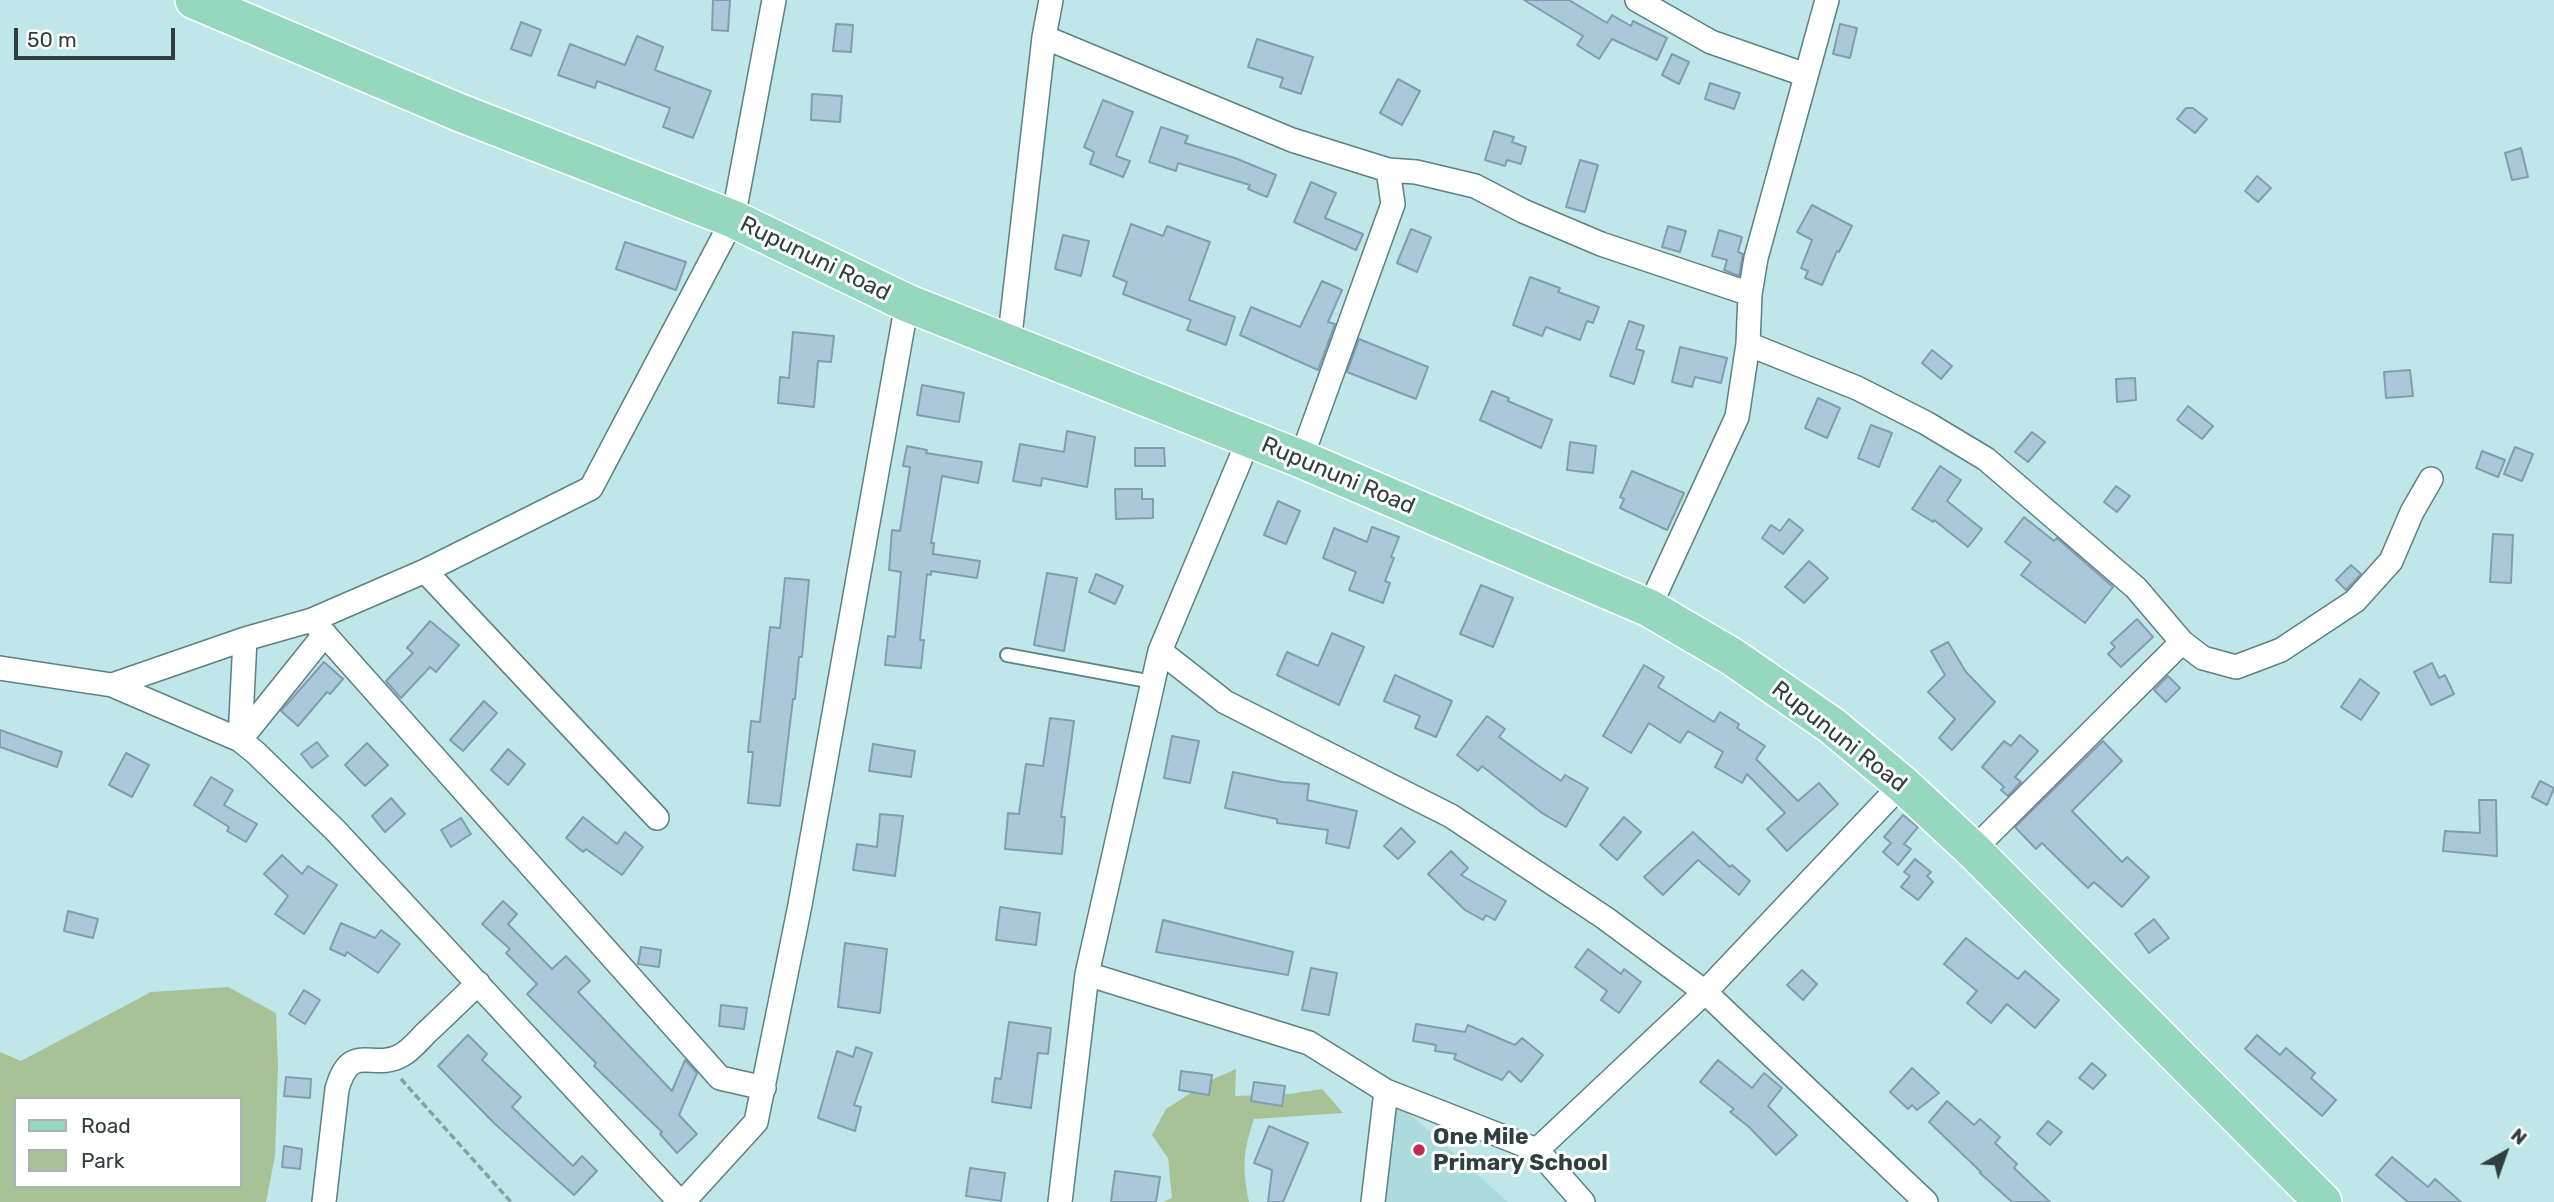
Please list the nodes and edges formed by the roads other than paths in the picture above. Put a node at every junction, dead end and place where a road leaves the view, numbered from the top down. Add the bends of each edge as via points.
1 (194, 0) edge
2 (774, 0) edge
3 (1051, 0) edge
4 (1827, 0) edge
5 (1642, 1) edge
6 (1044, 37) junction
7 (1806, 75) junction
8 (1388, 170) junction
9 (733, 219) junction
10 (1750, 295) junction
11 (907, 303) junction
12 (1009, 344) junction
13 (1748, 344) junction
14 (1249, 439) junction
15 (1301, 459) junction
16 (2431, 479) dead end
17 (425, 571) junction
18 (1649, 608) junction
19 (318, 627) junction
20 (245, 639) junction
21 (2182, 642) junction
22 (1160, 651) junction
23 (1007, 655) dead end
24 (0, 668) edge
25 (1153, 682) junction
26 (112, 684) junction
27 (240, 740) junction
28 (1902, 784) junction
29 (657, 818) dead end
30 (1973, 850) junction
31 (1087, 974) junction
32 (478, 983) junction
33 (1704, 992) junction
34 (764, 1088) junction
35 (1386, 1091) junction
36 (1537, 1150) junction
37 (324, 1202) edge
38 (682, 1202) edge
39 (1060, 1202) edge
40 (1373, 1202) edge
41 (1583, 1202) edge
42 (1926, 1202) edge
43 (2323, 1202) edge

1 - 9 main road, Rupununi Road via 458,112
2 - 9 street
3 - 6 street
4 - 7 street
5 - 7 street via 1711,42
6 - 8 street via 1292,140
6 - 12 street
7 - 10 street
8 - 10 street via 1475,186 1601,244
8 - 15 street via 1393,204
9 - 11 main road, Rupununi Road
9 - 17 street via 591,488
10 - 13 street
11 - 12 main road, Rupununi Road
11 - 34 street
12 - 14 main road, Rupununi Road
13 - 18 street via 1737,417
13 - 21 street via 1857,388 1986,459 2136,588
14 - 15 main road, Rupununi Road
14 - 22 street
15 - 18 main road, Rupununi Road
16 - 21 street via 2391,561 2355,601 2322,625 2281,650 2236,667 2203,658
17 - 19 street
17 - 29 street
18 - 28 main road, Rupununi Road via 1731,656 1831,725
19 - 20 street
19 - 27 street
19 - 34 street via 720,1078
20 - 26 street
20 - 27 street
21 - 30 street
22 - 25 street
22 - 33 street via 1225,702 1451,816 1605,918
23 - 25 lane
24 - 26 street
25 - 31 street
26 - 27 street
27 - 32 street via 336,831
28 - 30 main road, Rupununi Road
28 - 33 street
30 - 43 main road, Rupununi Road
31 - 35 street via 1309,1043
31 - 39 street
32 - 37 street via 403,1055 386,1062 366,1058 352,1063 342,1074
32 - 38 street
33 - 36 street
33 - 42 street
34 - 38 street via 756,1122
35 - 36 street
35 - 40 street
36 - 41 street

